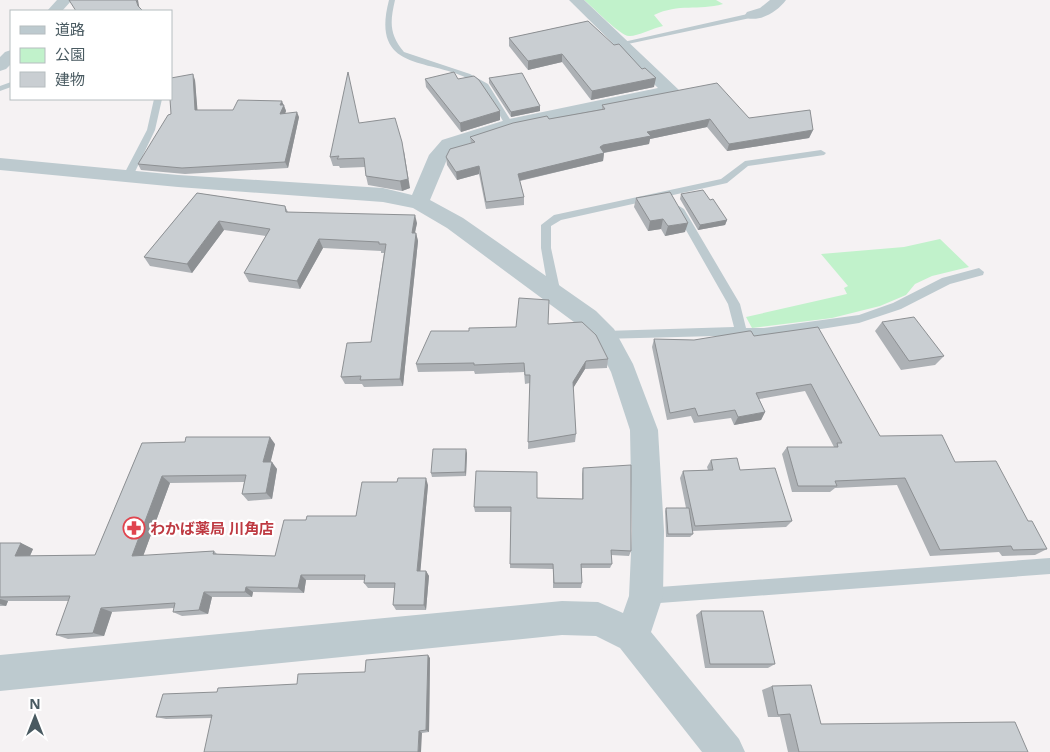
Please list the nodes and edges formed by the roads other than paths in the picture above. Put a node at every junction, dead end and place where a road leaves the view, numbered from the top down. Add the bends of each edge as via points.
1 (65, 0) edge
2 (392, 0) edge
3 (576, 0) edge
4 (779, 0) edge
5 (55, 10) edge
6 (752, 15) joint
7 (623, 43) junction
8 (10, 56) edge
9 (0, 66) edge
10 (158, 100) edge
11 (509, 124) junction
12 (821, 153) dead end
13 (0, 164) edge
14 (128, 176) junction
15 (670, 194) junction
16 (419, 203) junction
17 (979, 272) dead end
18 (555, 294) junction
19 (741, 332) junction
20 (605, 336) junction
21 (1050, 566) edge
22 (646, 596) junction
23 (632, 636) junction
24 (0, 673) edge
25 (726, 752) edge

1 - 5 street
2 - 11 lane via 388,29 401,54 467,76 485,86
3 - 7 street
4 - 6 street via 765,11
6 - 7 lane
7 - 11 street via 671,91
8 - 9 street
10 - 14 lane via 152,130
11 - 16 street via 448,144 439,155
12 - 15 lane via 745,164 724,182
13 - 14 street
14 - 16 street via 382,195
15 - 18 lane via 558,217 546,225 546,248
15 - 19 lane via 734,304
16 - 18 street via 455,223
17 - 19 lane via 946,281 897,306 859,319 764,333
18 - 20 street
19 - 20 lane
20 - 22 street via 624,372 644,430 648,531
21 - 22 lane
22 - 23 street
23 - 24 street via 598,619 562,618
23 - 25 street

